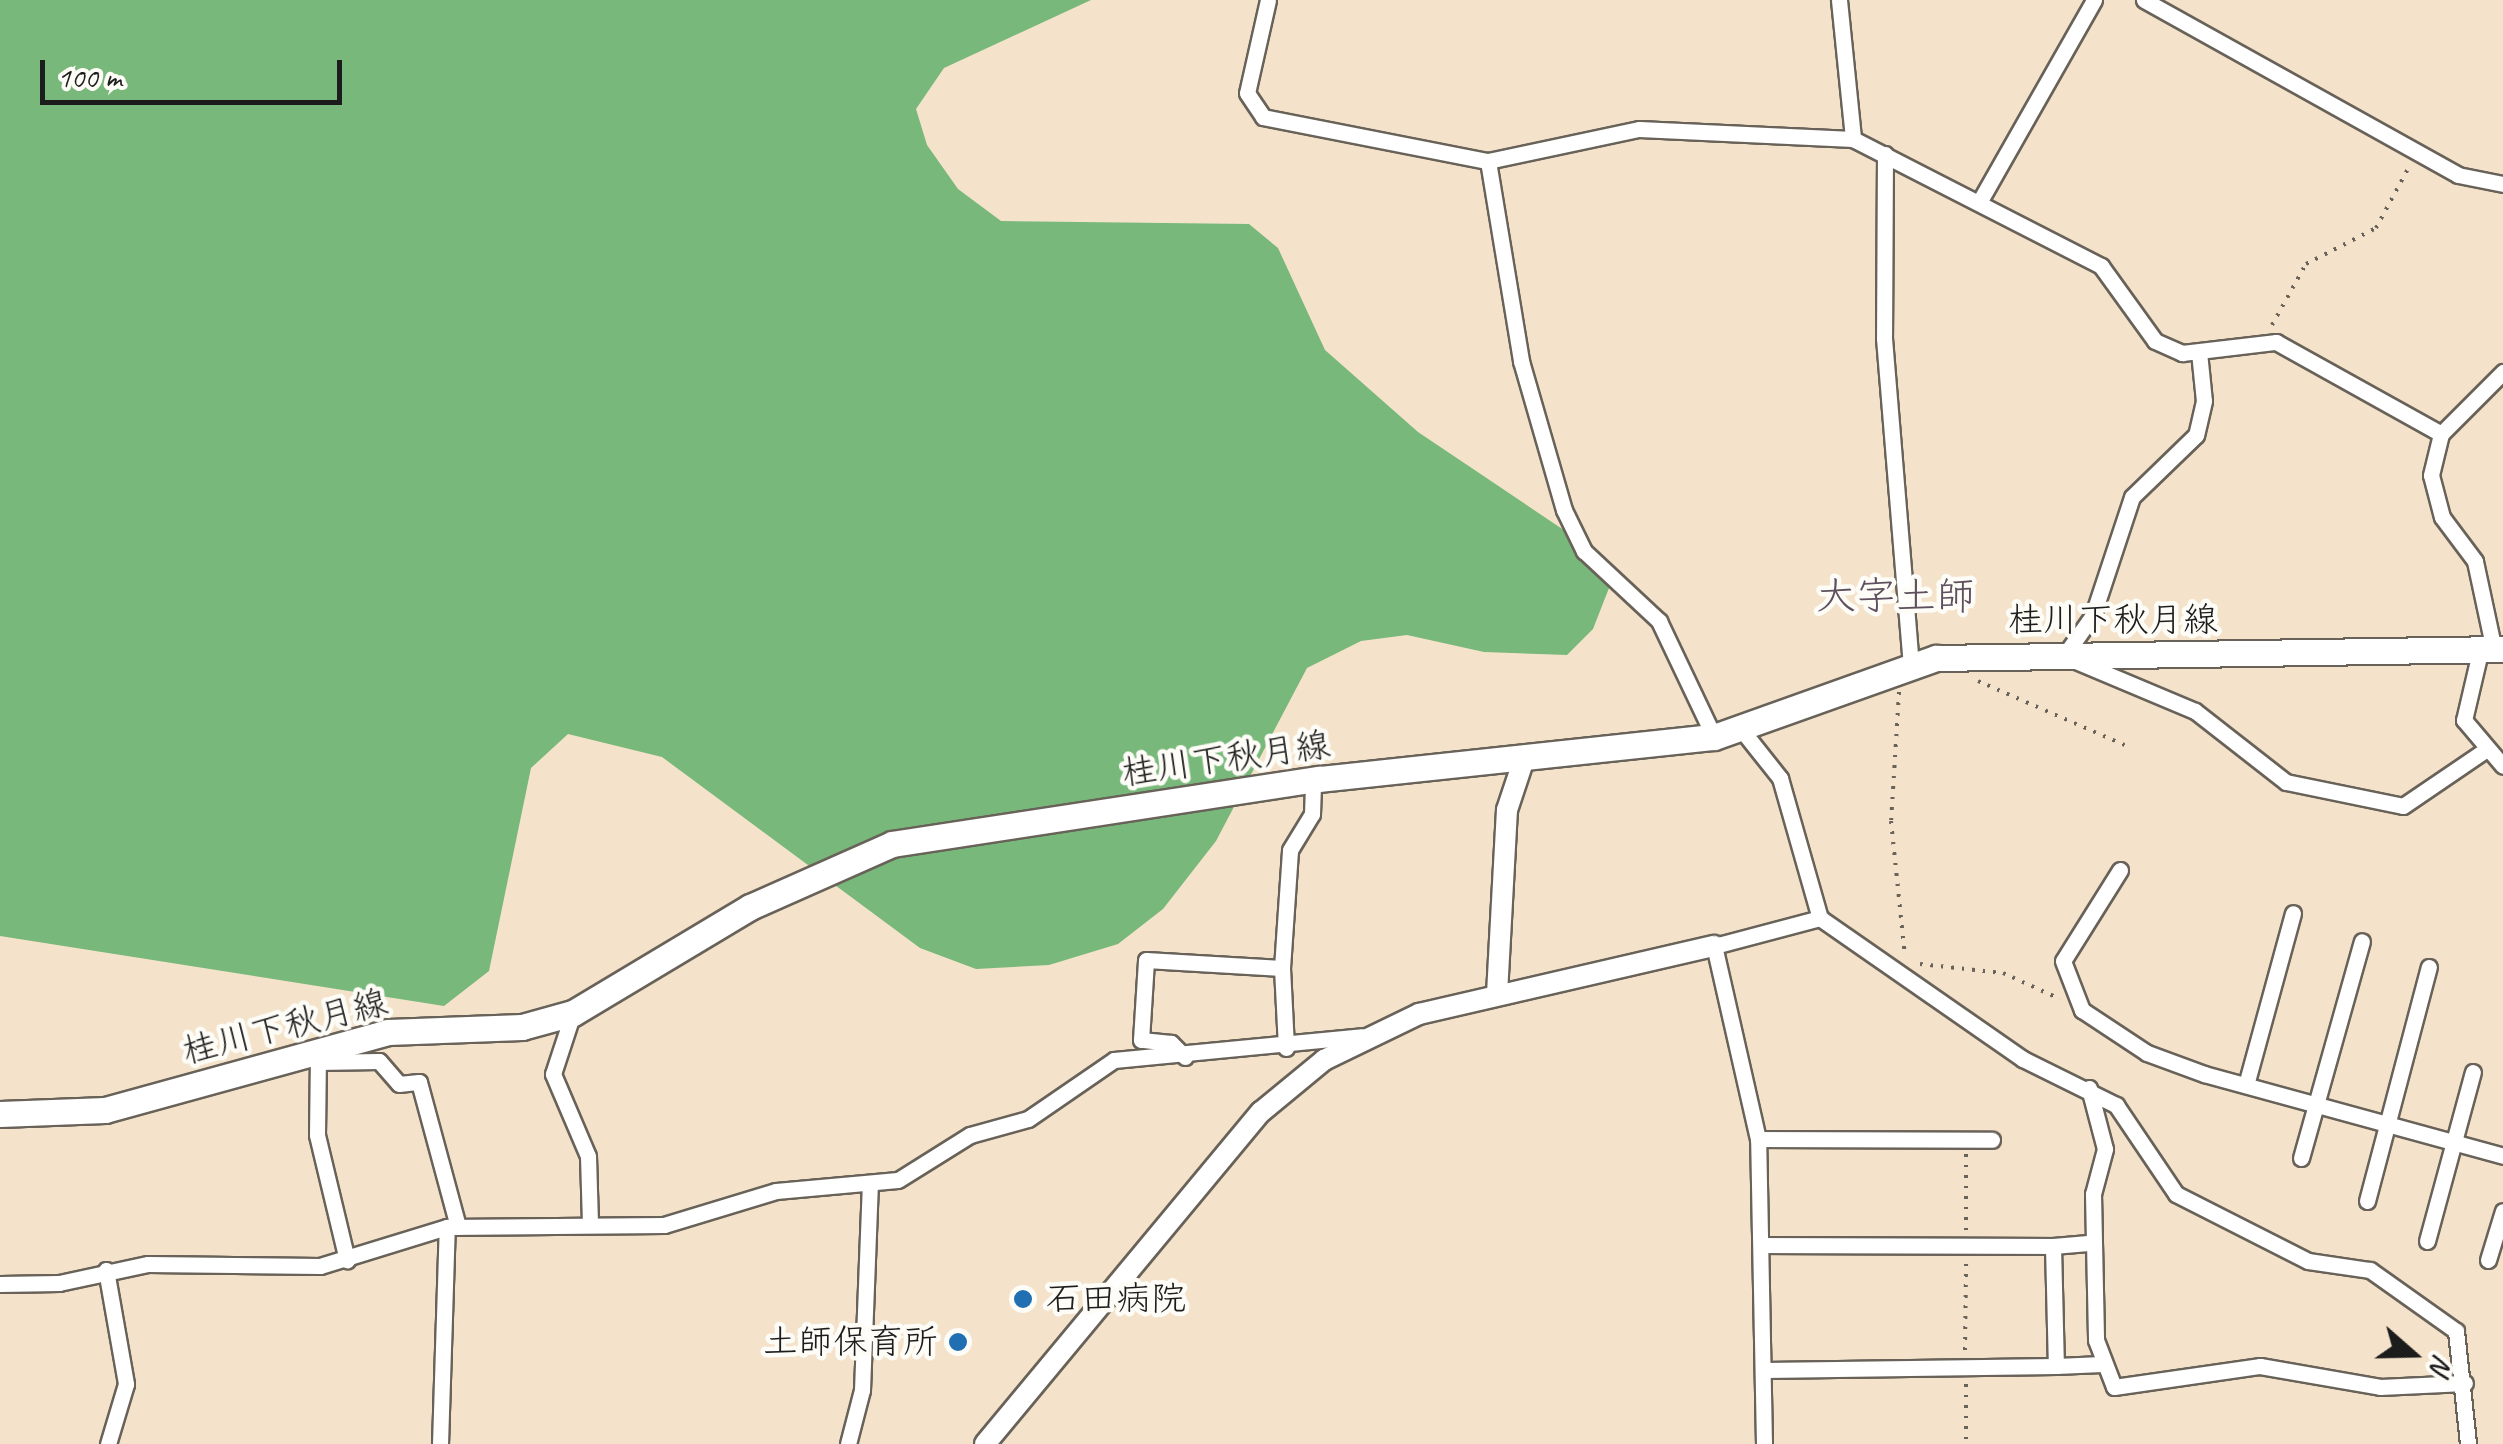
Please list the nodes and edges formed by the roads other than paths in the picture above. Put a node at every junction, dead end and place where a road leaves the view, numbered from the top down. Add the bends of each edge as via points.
1 (1268, 0) edge
2 (1840, 0) edge
3 (2094, 0) edge
4 (2144, 0) edge
5 (1852, 139) junction
6 (1885, 154) junction
7 (1488, 160) junction
8 (2503, 184) edge
9 (1981, 199) junction
10 (2200, 352) junction
11 (2503, 372) edge
12 (2441, 434) junction
13 (2492, 650) edge
14 (2064, 656) junction
15 (1905, 666) junction
16 (1741, 730) junction
17 (1714, 737) junction
18 (2484, 750) junction
19 (1523, 762) junction
20 (2503, 766) edge
21 (1313, 780) junction
22 (2120, 870) dead end
23 (2293, 913) dead end
24 (1820, 918) junction
25 (2362, 940) dead end
26 (1714, 946) junction
27 (2428, 967) dead end
28 (1282, 968) junction
29 (1498, 994) junction
30 (573, 1014) junction
31 (1362, 1036) junction
32 (1286, 1048) junction
33 (318, 1058) junction
34 (1185, 1058) junction
35 (2473, 1072) dead end
36 (2246, 1084) junction
37 (2088, 1088) junction
38 (2315, 1105) junction
39 (0, 1114) edge
40 (2388, 1123) junction
41 (1758, 1139) junction
42 (1992, 1140) dead end
43 (2454, 1142) junction
44 (2503, 1156) edge
45 (2301, 1158) dead end
46 (870, 1185) junction
47 (2367, 1202) dead end
48 (2503, 1211) edge
49 (590, 1222) junction
50 (453, 1227) junction
51 (2427, 1240) dead end
52 (2091, 1243) junction
53 (1763, 1246) junction
54 (2053, 1246) junction
55 (347, 1260) junction
56 (2488, 1260) dead end
57 (106, 1270) junction
58 (0, 1284) edge
59 (2102, 1364) junction
60 (2056, 1366) junction
61 (1764, 1370) junction
62 (2465, 1383) junction
63 (108, 1444) edge
64 (440, 1444) edge
65 (848, 1444) edge
66 (985, 1444) edge
67 (1764, 1444) edge
68 (2468, 1444) edge

1 - 7 street via 1247,94 1263,116
2 - 5 street
3 - 9 street
4 - 8 street via 2417,152 2476,182
5 - 6 street
5 - 7 street via 1639,129
6 - 9 street
6 - 15 street via 1883,319
7 - 17 street via 1520,361 1564,510 1584,552 1659,621
9 - 10 street via 2101,266 2155,341
10 - 12 street via 2266,340 2352,378
10 - 14 street via 2204,401 2196,435 2132,497 2100,600
11 - 12 street
12 - 13 street via 2432,496 2474,561
13 - 14 main road, 桂川下秋月線
13 - 18 street via 2463,706
14 - 15 main road, 桂川下秋月線 via 1960,655
14 - 18 street via 2196,711 2286,782 2403,806
15 - 16 main road, 桂川下秋月線
16 - 17 main road, 桂川下秋月線
16 - 24 street via 1780,778
17 - 19 main road, 桂川下秋月線
18 - 20 street
19 - 21 main road, 桂川下秋月線
19 - 29 street via 1507,810
21 - 28 street via 1312,814 1290,850
21 - 30 main road, 桂川下秋月線 via 892,844 750,907
22 - 36 street via 2063,961 2082,1010 2147,1052
23 - 36 street
24 - 26 street
24 - 37 street via 2023,1059
25 - 38 street
26 - 29 street
26 - 41 street
27 - 40 street
28 - 32 street
28 - 34 street via 1146,960 1141,1040 1170,1043
29 - 31 street
30 - 33 main road, 桂川下秋月線 via 522,1027 388,1032
30 - 49 street via 552,1074 588,1156 596,1191
31 - 32 street
31 - 66 street via 1261,1112
32 - 34 street
33 - 39 main road, 桂川下秋月線 via 106,1110
33 - 50 street via 379,1061 399,1084 419,1082
33 - 55 street via 316,1136
34 - 46 street via 1114,1060 1028,1119 970,1135 919,1170
35 - 43 street
36 - 38 street
37 - 52 street via 2105,1149
37 - 62 street via 2128,1120 2176,1194 2308,1261 2370,1270 2456,1331
38 - 40 street
38 - 45 street
40 - 43 street
40 - 47 street
41 - 42 street
41 - 53 street
43 - 44 street
43 - 51 street
46 - 49 street via 776,1190 664,1225
46 - 65 street via 862,1390
48 - 56 street
49 - 50 street
50 - 55 street
50 - 64 street
52 - 54 street
52 - 59 street
53 - 54 street
53 - 61 street
54 - 60 street
55 - 57 street
57 - 58 street via 59,1284
57 - 63 street via 126,1384
59 - 60 street
59 - 62 street via 2114,1387 2260,1366 2380,1387
60 - 61 street
61 - 67 street
62 - 68 street

